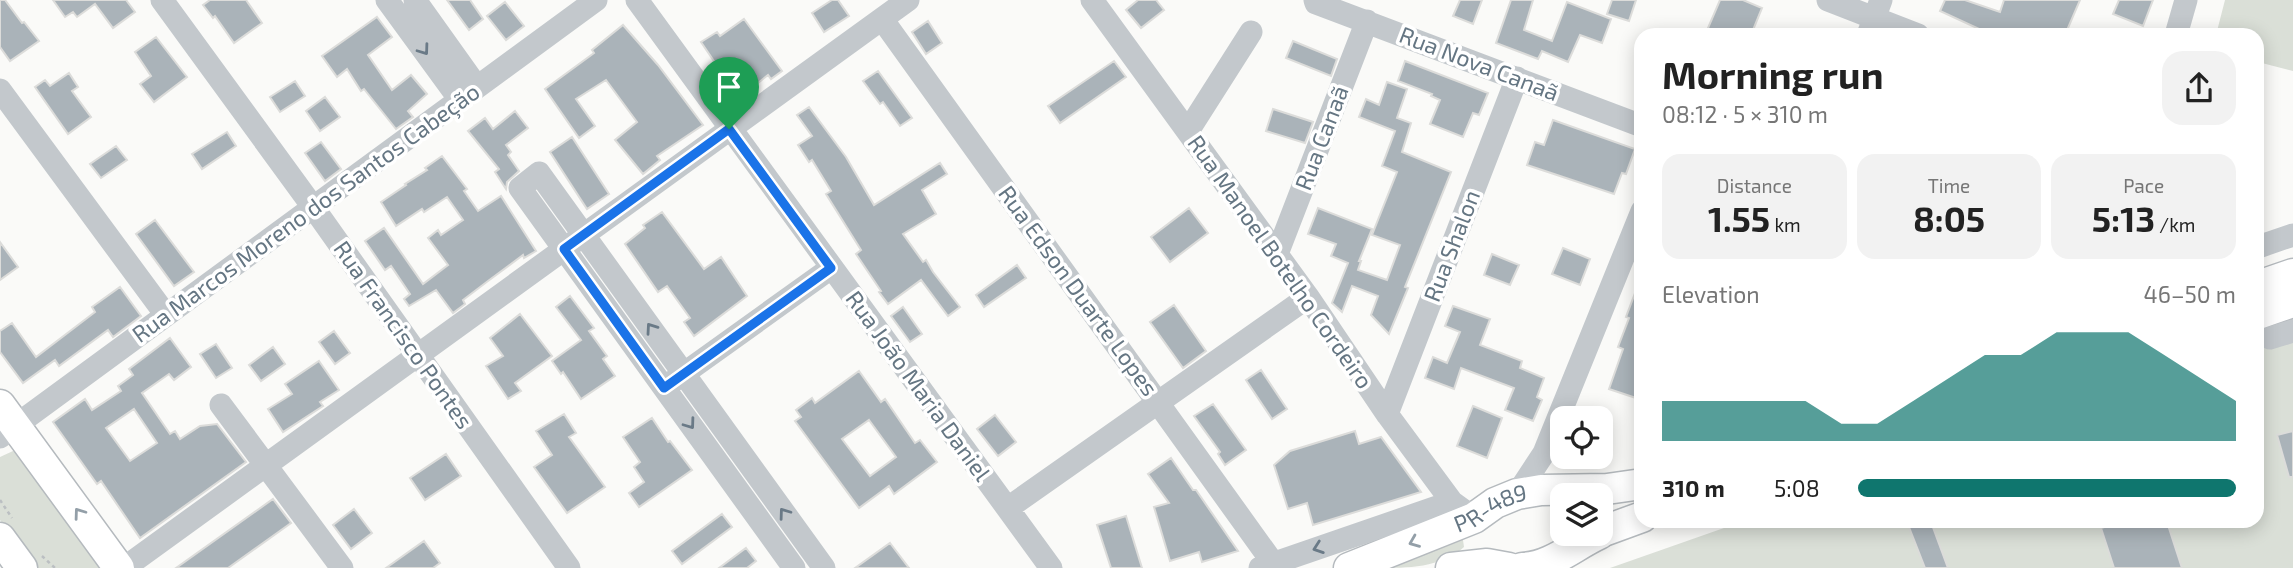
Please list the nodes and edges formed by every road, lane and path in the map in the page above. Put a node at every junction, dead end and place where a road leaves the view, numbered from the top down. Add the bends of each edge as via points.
1 (162, 0) edge
2 (387, 0) edge
3 (415, 0) edge
4 (596, 0) edge
5 (637, 0) edge
6 (908, 0) edge
7 (1092, 0) edge
8 (1828, 0) edge
9 (2186, 0) edge
10 (1315, 1) edge
11 (1875, 18) edge
12 (882, 19) junction
13 (1367, 22) junction
14 (1900, 28) edge
15 (2178, 28) edge
16 (1251, 32) dead end
17 (1517, 78) junction
18 (0, 90) edge
19 (469, 93) junction
20 (1634, 123) edge
21 (729, 129) junction
22 (1188, 131) junction
23 (313, 207) junction
24 (1634, 231) edge
25 (585, 234) junction
26 (2293, 235) edge
27 (2264, 245) edge
28 (564, 249) junction
29 (1278, 254) junction
30 (831, 268) junction
31 (2293, 274) edge
32 (2264, 284) edge
33 (1308, 297) junction
34 (2293, 302) edge
35 (166, 315) junction
36 (2264, 326) edge
37 (2293, 331) edge
38 (417, 355) junction
39 (684, 373) junction
40 (664, 388) junction
41 (1158, 403) junction
42 (221, 405) dead end
43 (1387, 414) junction
44 (5, 423) edge
45 (267, 464) junction
46 (1634, 485) edge
47 (1613, 488) edge
48 (1550, 491) edge
49 (1517, 494) junction
50 (1008, 508) junction
51 (1463, 510) junction
52 (1634, 521) edge
53 (1613, 530) edge
54 (0, 538) edge
55 (1579, 546) edge
56 (1266, 566) edge
57 (1498, 566) edge
58 (22, 568) edge
59 (121, 568) edge
60 (342, 568) edge
61 (569, 568) edge
62 (794, 568) edge
63 (824, 568) edge
64 (1051, 568) edge
65 (1349, 568) edge
66 (1451, 568) edge
67 (1522, 568) edge
68 (1535, 568) edge

1 - 23 street, Rua Francisco Pontes
2 -> 19 street
3 - 19 street
4 - 19 street, Rua Marcos Moreno dos Santos Cabeção
5 - 21 street, Rua João Maria Daniel
6 - 12 street
7 - 22 street, Rua Manoel Botelho Cordeiro
8 - 11 street
9 - 15 street
10 - 13 street, Rua Nova Canaã
11 - 14 street
12 - 21 street
12 - 41 street, Rua Edson Duarte Lopes
13 - 17 street, Rua Nova Canaã
13 - 29 street, Rua Canaã
16 - 22 street
17 - 20 street, Rua Nova Canaã
17 - 43 street, Rua Shalon
18 - 35 street
19 - 23 street, Rua Marcos Moreno dos Santos Cabeção
21 - 25 street
21 - 30 street, Rua João Maria Daniel
22 - 29 street, Rua Manoel Botelho Cordeiro
23 - 35 street, Rua Marcos Moreno dos Santos Cabeção
23 - 38 street, Rua Francisco Pontes
24 - 49 street via 1544,453
25 - 28 street
25 - 28 street via 539,173 520,188
39 -> 25 street
26 - 27 street
28 - 38 street
28 - 40 street
29 - 33 street, Rua Manoel Botelho Cordeiro
30 - 39 street
30 - 50 street, Rua João Maria Daniel
31 - 32 main road
33 - 41 street
33 - 43 street, Rua Manoel Botelho Cordeiro
34 - 36 main road
35 - 44 street, Rua Marcos Moreno dos Santos Cabeção
36 - 37 street
38 - 45 street
38 - 61 street, Rua Francisco Pontes
39 - 40 street
63 -> 39 street
40 -> 62 street
41 - 50 street
41 - 56 street, Rua Edson Duarte Lopes
42 - 45 street
43 - 51 street, Rua Manoel Botelho Cordeiro
59 -> 44 main road
45 - 59 street
45 - 60 street
46 - 47 main road, PR-489 / PR-489
48 - 49 main road, PR-489 / PR-489
49 - 51 main road, PR-489 / PR-489
50 - 64 street, Rua João Maria Daniel
51 -> 56 street
51 - 57 main road via 1478,548
51 -> 65 main road, PR-489 / PR-489
52 - 53 main road
54 - 58 main road
55 - 68 main road
57 - 66 main road, PR-489 / PR-489
67 - 68 main road

